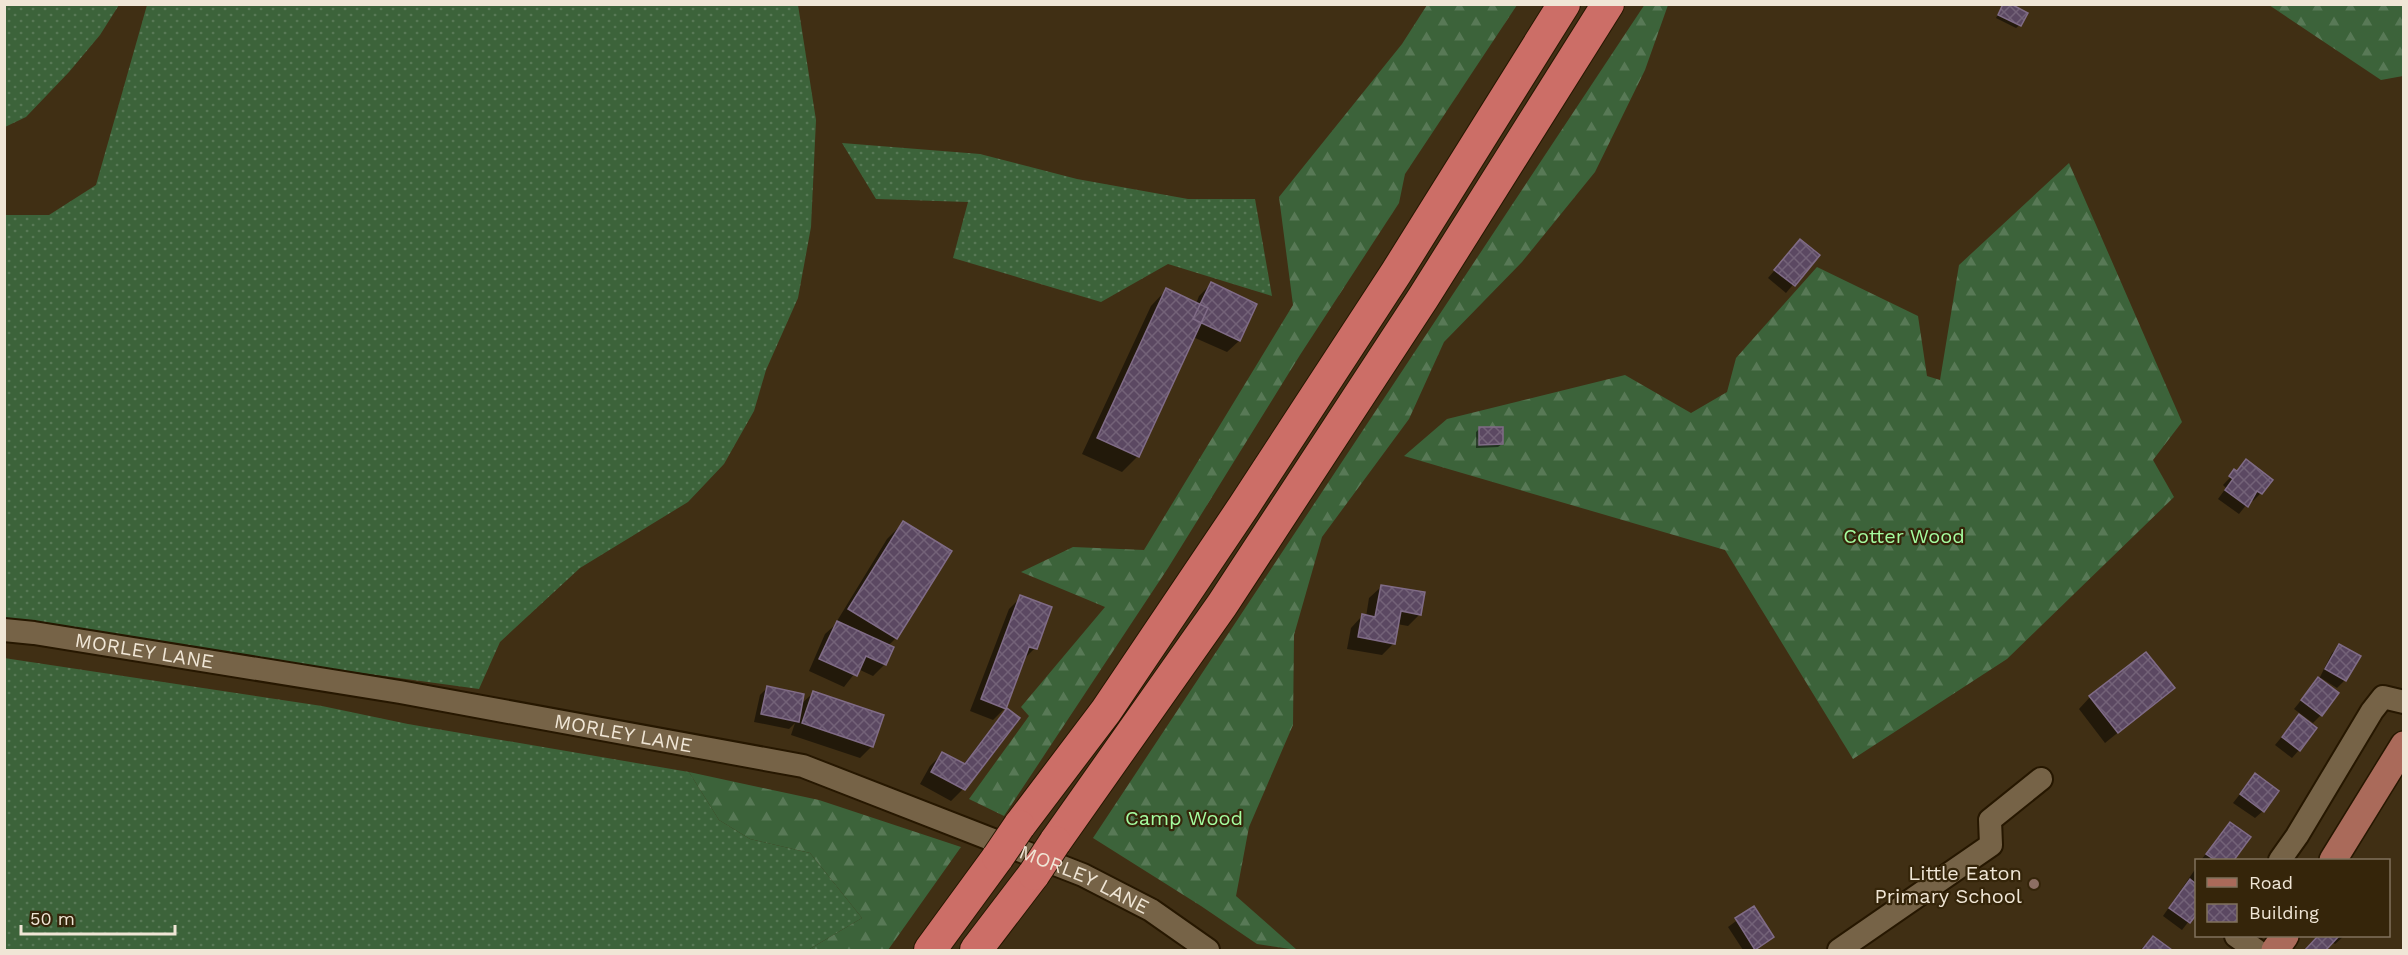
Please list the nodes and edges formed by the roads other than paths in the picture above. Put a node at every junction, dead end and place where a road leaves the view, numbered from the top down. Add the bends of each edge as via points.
1 (1564, 4) edge
2 (1608, 4) edge
3 (4, 630) edge
4 (2403, 702) edge
5 (2403, 745) edge
6 (2041, 779) dead end
7 (2281, 859) edge
8 (2334, 859) edge
9 (2237, 937) edge
10 (2284, 937) edge
11 (930, 951) edge
12 (976, 951) edge
13 (1208, 951) edge
14 (1839, 951) edge
15 (2256, 951) edge
16 (2275, 951) edge

1 - 11 highway, bridge via 1214,553 1106,711
2 - 12 highway, bridge via 1423,298 1222,605
3 - 13 street, MORLEY LANE via 400,692 803,766 1083,875 1151,910
4 - 7 street via 2383,697 2372,711
5 - 8 main road
6 - 14 street via 1990,820 1991,845
9 - 15 street
10 - 16 main road

